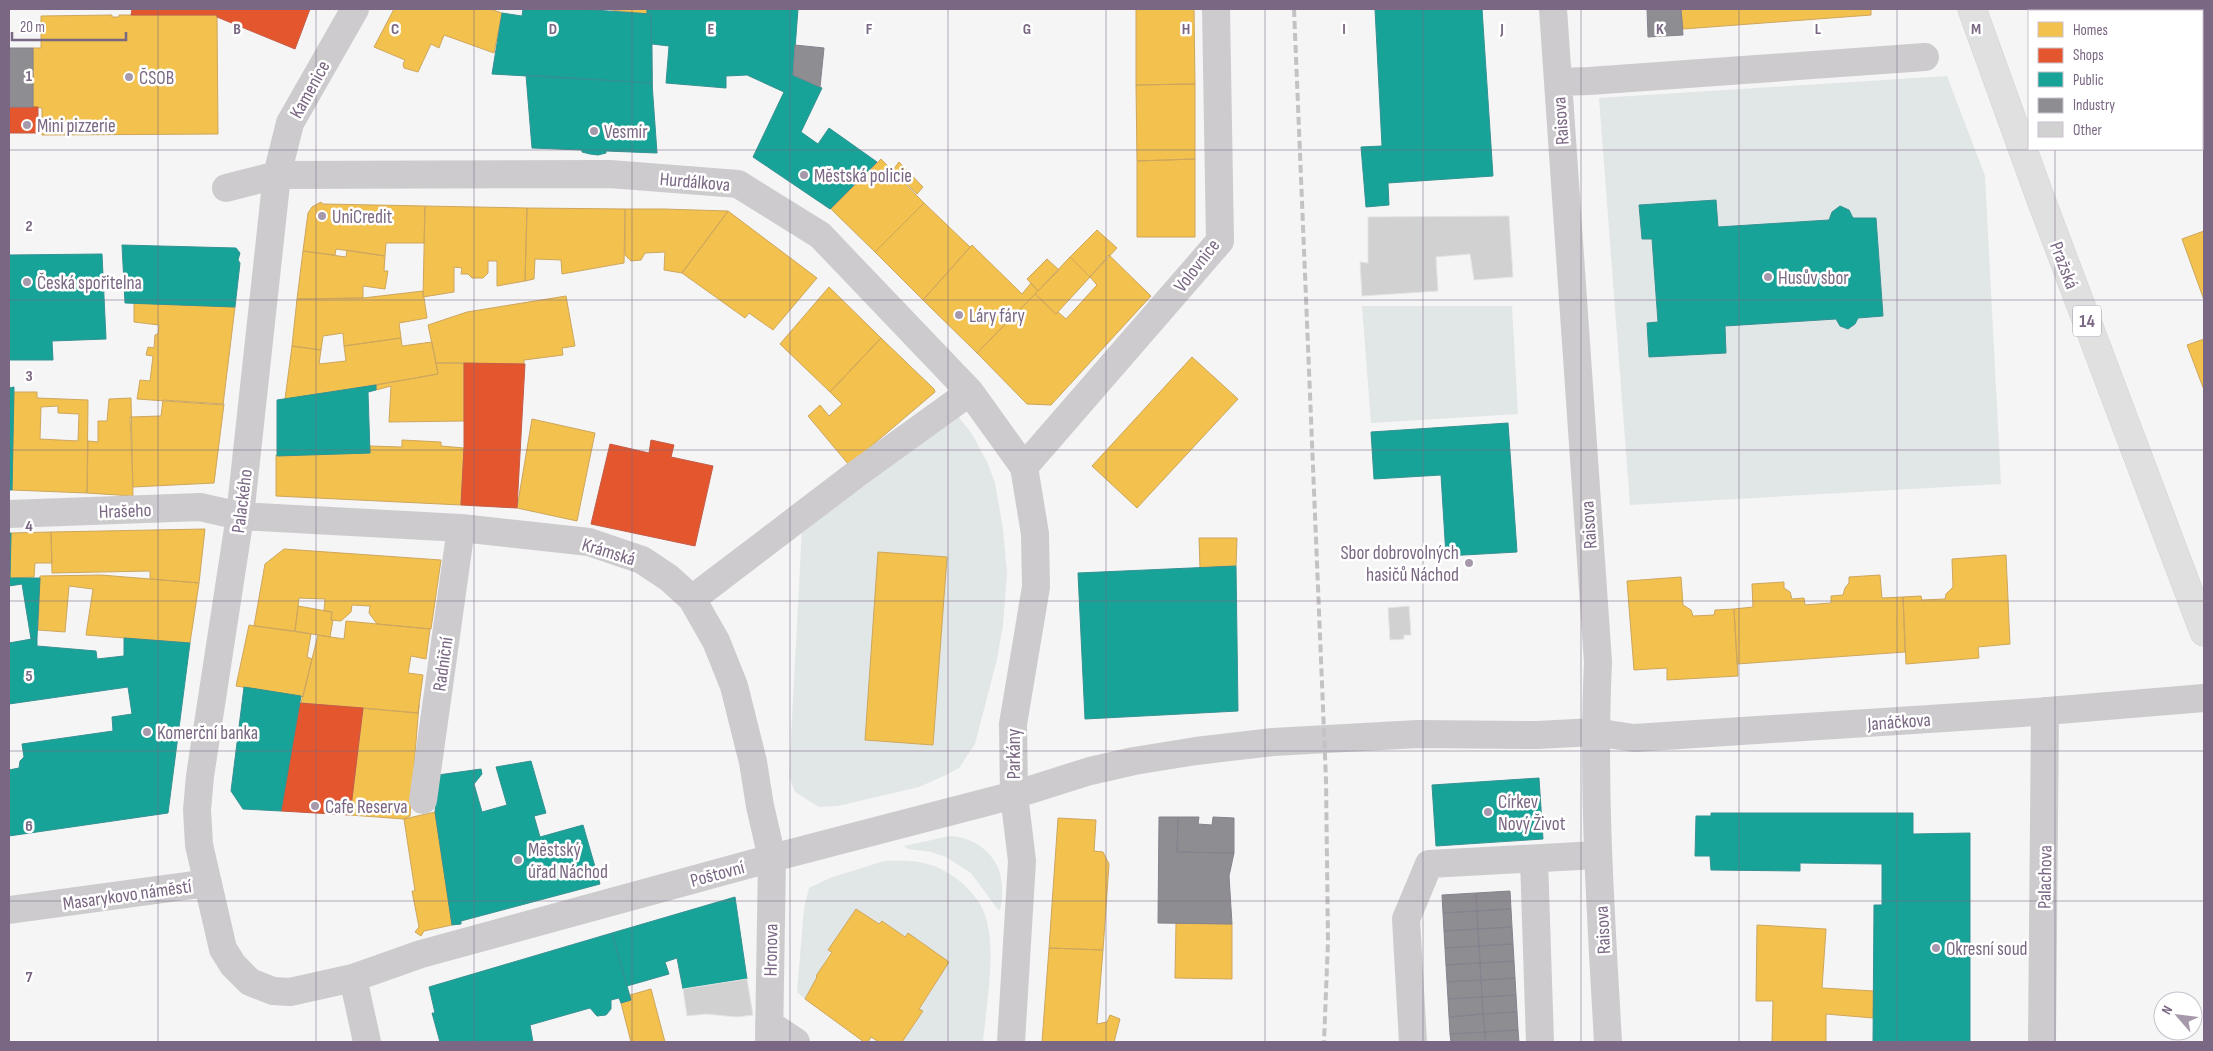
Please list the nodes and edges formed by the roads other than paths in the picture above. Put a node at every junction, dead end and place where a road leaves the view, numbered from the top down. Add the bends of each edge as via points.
1 (355, 9) edge
2 (1216, 9) edge
3 (1553, 9) edge
4 (1972, 9) edge
5 (1925, 57) dead end
6 (1558, 82) junction
7 (277, 175) junction
8 (226, 188) dead end
9 (970, 392) junction
10 (1024, 467) junction
11 (9, 514) edge
12 (240, 516) junction
13 (461, 528) junction
14 (692, 599) junction
15 (2204, 632) edge
16 (2204, 698) edge
17 (2045, 711) junction
18 (1594, 732) junction
19 (1014, 795) junction
20 (423, 800) dead end
21 (1598, 855) junction
22 (772, 858) junction
23 (1534, 859) junction
24 (208, 883) junction
25 (9, 910) edge
26 (421, 954) joint
27 (353, 978) junction
28 (769, 1033) edge
29 (367, 1042) edge
30 (796, 1042) edge
31 (1011, 1042) edge
32 (1413, 1042) edge
33 (1540, 1042) edge
34 (1608, 1042) edge
35 (2042, 1042) edge

1 - 7 street, Kamenice via 290,122
2 - 10 street, Volovnice via 1220,241
3 - 6 street, Raisova
4 - 15 main road, Pražská / 14
5 - 6 street
6 - 18 street, Raisova via 1598,662
7 - 8 street, Hurdálkova
7 - 9 street, Hurdálkova via 610,174 738,184 820,235
7 - 12 street, Palackého
9 - 10 street, Hurdálkova
9 - 14 street
10 - 19 street, Parkány via 1035,534 1036,587 1028,645 1015,702 1012,748
11 - 12 street, Hrašeho via 200,508
12 - 13 street, Krámská
12 - 24 street, Palackého via 200,776 197,824
13 - 14 street, Krámská via 589,542 642,560
13 - 20 street, Radniční
14 - 22 street, Krámská via 716,641 734,686
16 - 17 street, Janáčkova
17 - 18 street, Janáčkova via 1634,738
17 - 35 street, Palachova
18 - 19 street, Janáčkova via 1418,734 1273,742 1196,751 1090,771
18 - 21 street, Raisova
19 - 22 street, Poštovní
19 - 31 street, Parkány via 1022,861
21 - 23 street
21 - 34 street, Raisova
22 - 26 street, Poštovní
22 - 28 street, Hronova
23 - 32 street via 1429,864 1406,919
23 - 33 street
24 - 25 street, Masarykovo náměstí
24 - 27 street, Masarykovo náměstí via 223,949 250,982 273,991 290,992
26 - 27 street, Masarykovo náměstí
27 - 29 street
28 - 30 street

